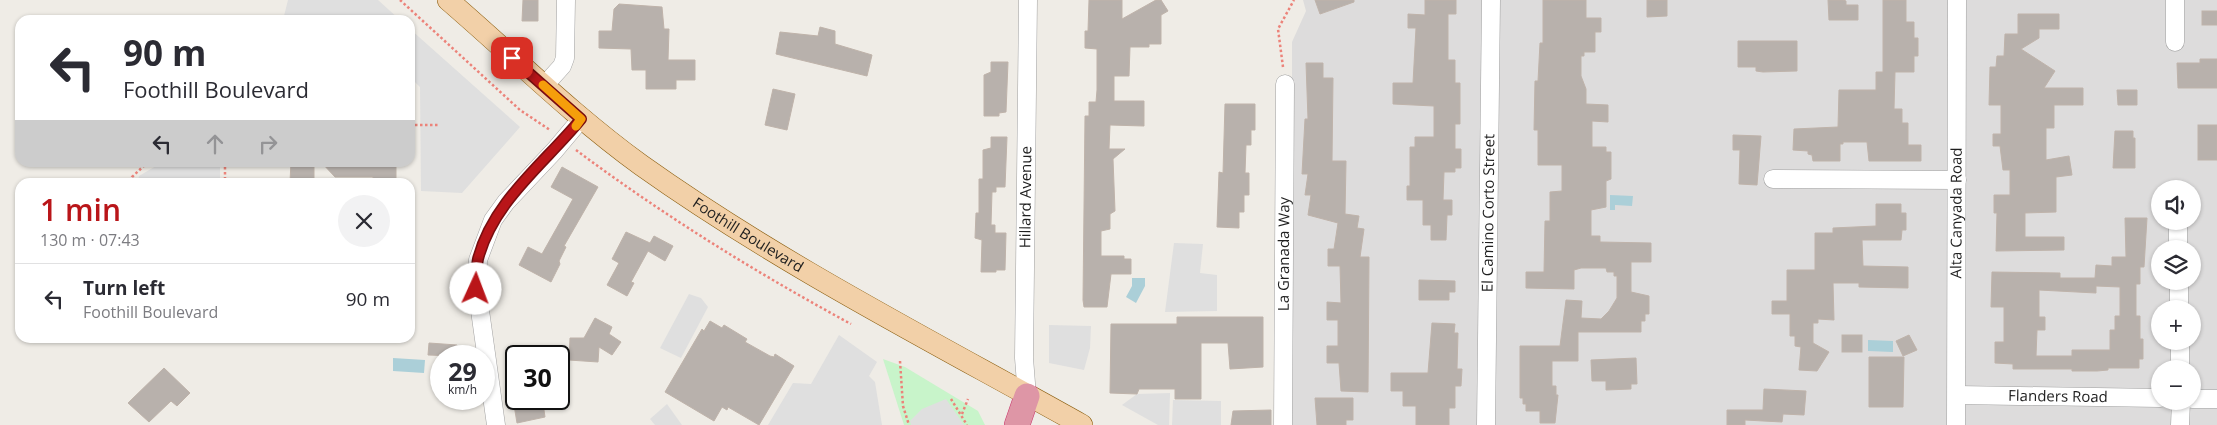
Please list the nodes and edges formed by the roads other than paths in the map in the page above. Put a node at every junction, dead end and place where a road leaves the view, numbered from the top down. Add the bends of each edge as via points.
1 (448, 0) edge
2 (566, 0) edge
3 (1028, 0) edge
4 (1491, 0) edge
5 (1957, 0) edge
6 (2175, 0) edge
7 (2175, 42) dead end
8 (1285, 84) road end
9 (544, 86) junction
10 (581, 119) junction
11 (1773, 178) dead end
12 (1957, 180) junction
13 (1957, 395) junction
14 (1026, 396) junction
15 (2151, 398) edge
16 (2201, 398) edge
17 (2217, 399) edge
18 (2181, 410) edge
19 (496, 425) edge
20 (1016, 425) edge
21 (1036, 425) edge
22 (1082, 425) edge
23 (1283, 425) edge
24 (1486, 425) edge
25 (1956, 425) edge
26 (2180, 425) edge

1 - 9 main road, Foothill Boulevard
2 - 9 street via 566,58
3 - 14 street, Hillard Avenue
4 - 24 street, El Camino Corto Street
5 - 12 street, Alta Canyada Road
6 - 7 street
8 - 23 street, La Granada Way
9 - 10 main road, Foothill Boulevard
10 - 14 main road, Foothill Boulevard via 641,165 736,228
10 - 19 street via 506,202 493,220 478,260 476,289
11 - 12 street
12 - 13 street, Alta Canyada Road
13 - 15 street, Flanders Road
13 - 25 street, Alta Canyada Road
14 - 20 highway, Hillard Avenue
14 - 21 highway, Hillard Avenue
14 - 22 main road, Foothill Boulevard
16 - 17 street
18 - 26 street

